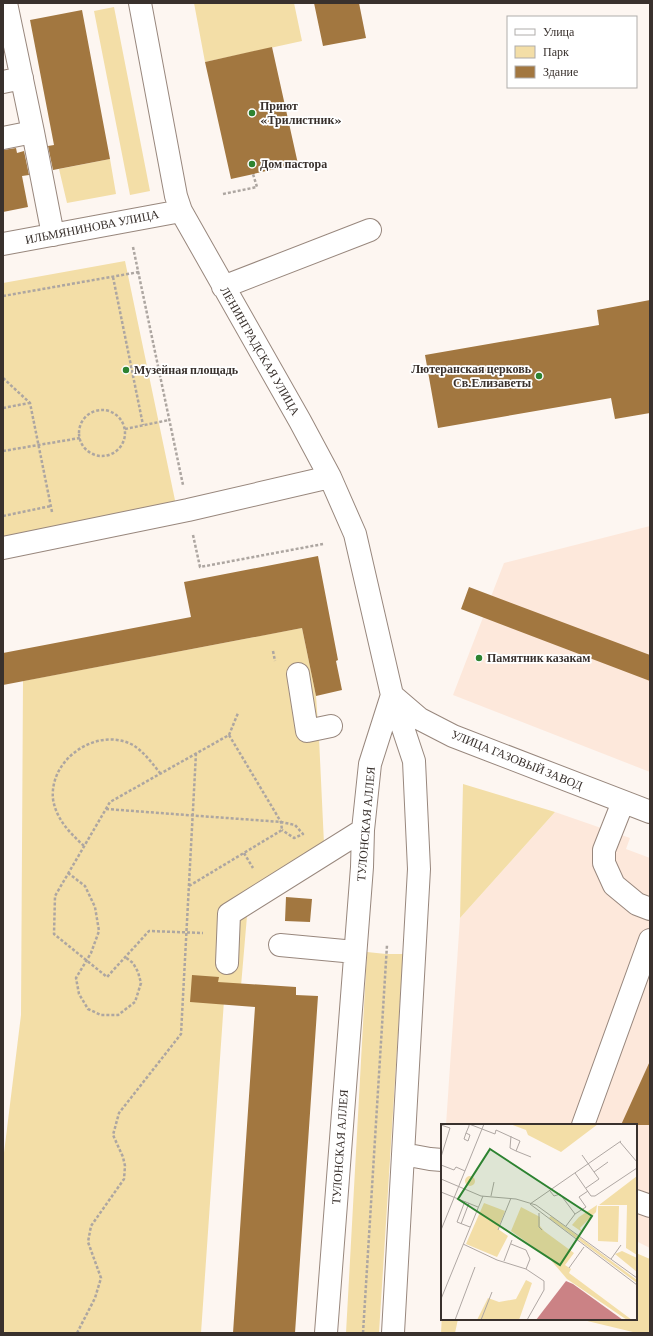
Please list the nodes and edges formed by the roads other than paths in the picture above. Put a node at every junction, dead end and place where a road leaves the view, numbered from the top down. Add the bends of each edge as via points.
1 (6, 3) edge
2 (140, 3) edge
3 (12, 80) edge
4 (33, 132) junction
5 (3, 138) edge
6 (181, 211) junction
7 (370, 230) dead end
8 (53, 235) junction
9 (3, 244) edge
10 (224, 287) junction
11 (330, 478) junction
12 (3, 548) edge
13 (298, 674) dead end
14 (392, 696) junction
15 (331, 726) dead end
16 (623, 802) junction
17 (650, 812) edge
18 (363, 830) junction
19 (650, 909) edge
20 (650, 940) edge
21 (280, 945) dead end
22 (355, 952) junction
23 (227, 963) dead end
24 (583, 1124) edge
25 (403, 1154) junction
26 (441, 1160) edge
27 (637, 1201) edge
28 (650, 1206) edge
29 (326, 1333) edge
30 (393, 1333) edge

1 - 3 street
2 - 6 street, ЛЕНИНГРАДСКАЯ УЛИЦА via 176,196
3 - 4 street
4 - 5 street
4 - 8 street
6 - 8 street, ИЛЬМЯНИНОВА УЛИЦА
6 - 10 street, ЛЕНИНГРАДСКАЯ УЛИЦА
7 - 10 street
8 - 9 street, ИЛЬМЯНИНОВА УЛИЦА
10 - 11 street, ЛЕНИНГРАДСКАЯ УЛИЦА
11 - 12 street
11 - 14 street, ЛЕНИНГРАДСКАЯ УЛИЦА via 355,534
13 - 15 street via 307,731
14 - 16 street, УЛИЦА ГАЗОВЫЙ ЗАВОД via 420,719 453,736
14 - 18 street, ТУЛОНСКАЯ АЛЛЕЯ via 370,764
14 - 25 street via 414,761 418,869
16 - 17 street, УЛИЦА ГАЗОВЫЙ ЗАВОД
16 - 19 street via 604,850 604,863 614,885 637,904
18 - 22 street, ТУЛОНСКАЯ АЛЛЕЯ
18 - 23 street via 229,914
20 - 24 street
21 - 22 street
22 - 29 street, ТУЛОНСКАЯ АЛЛЕЯ
25 - 26 street
25 - 30 street
27 - 28 street

